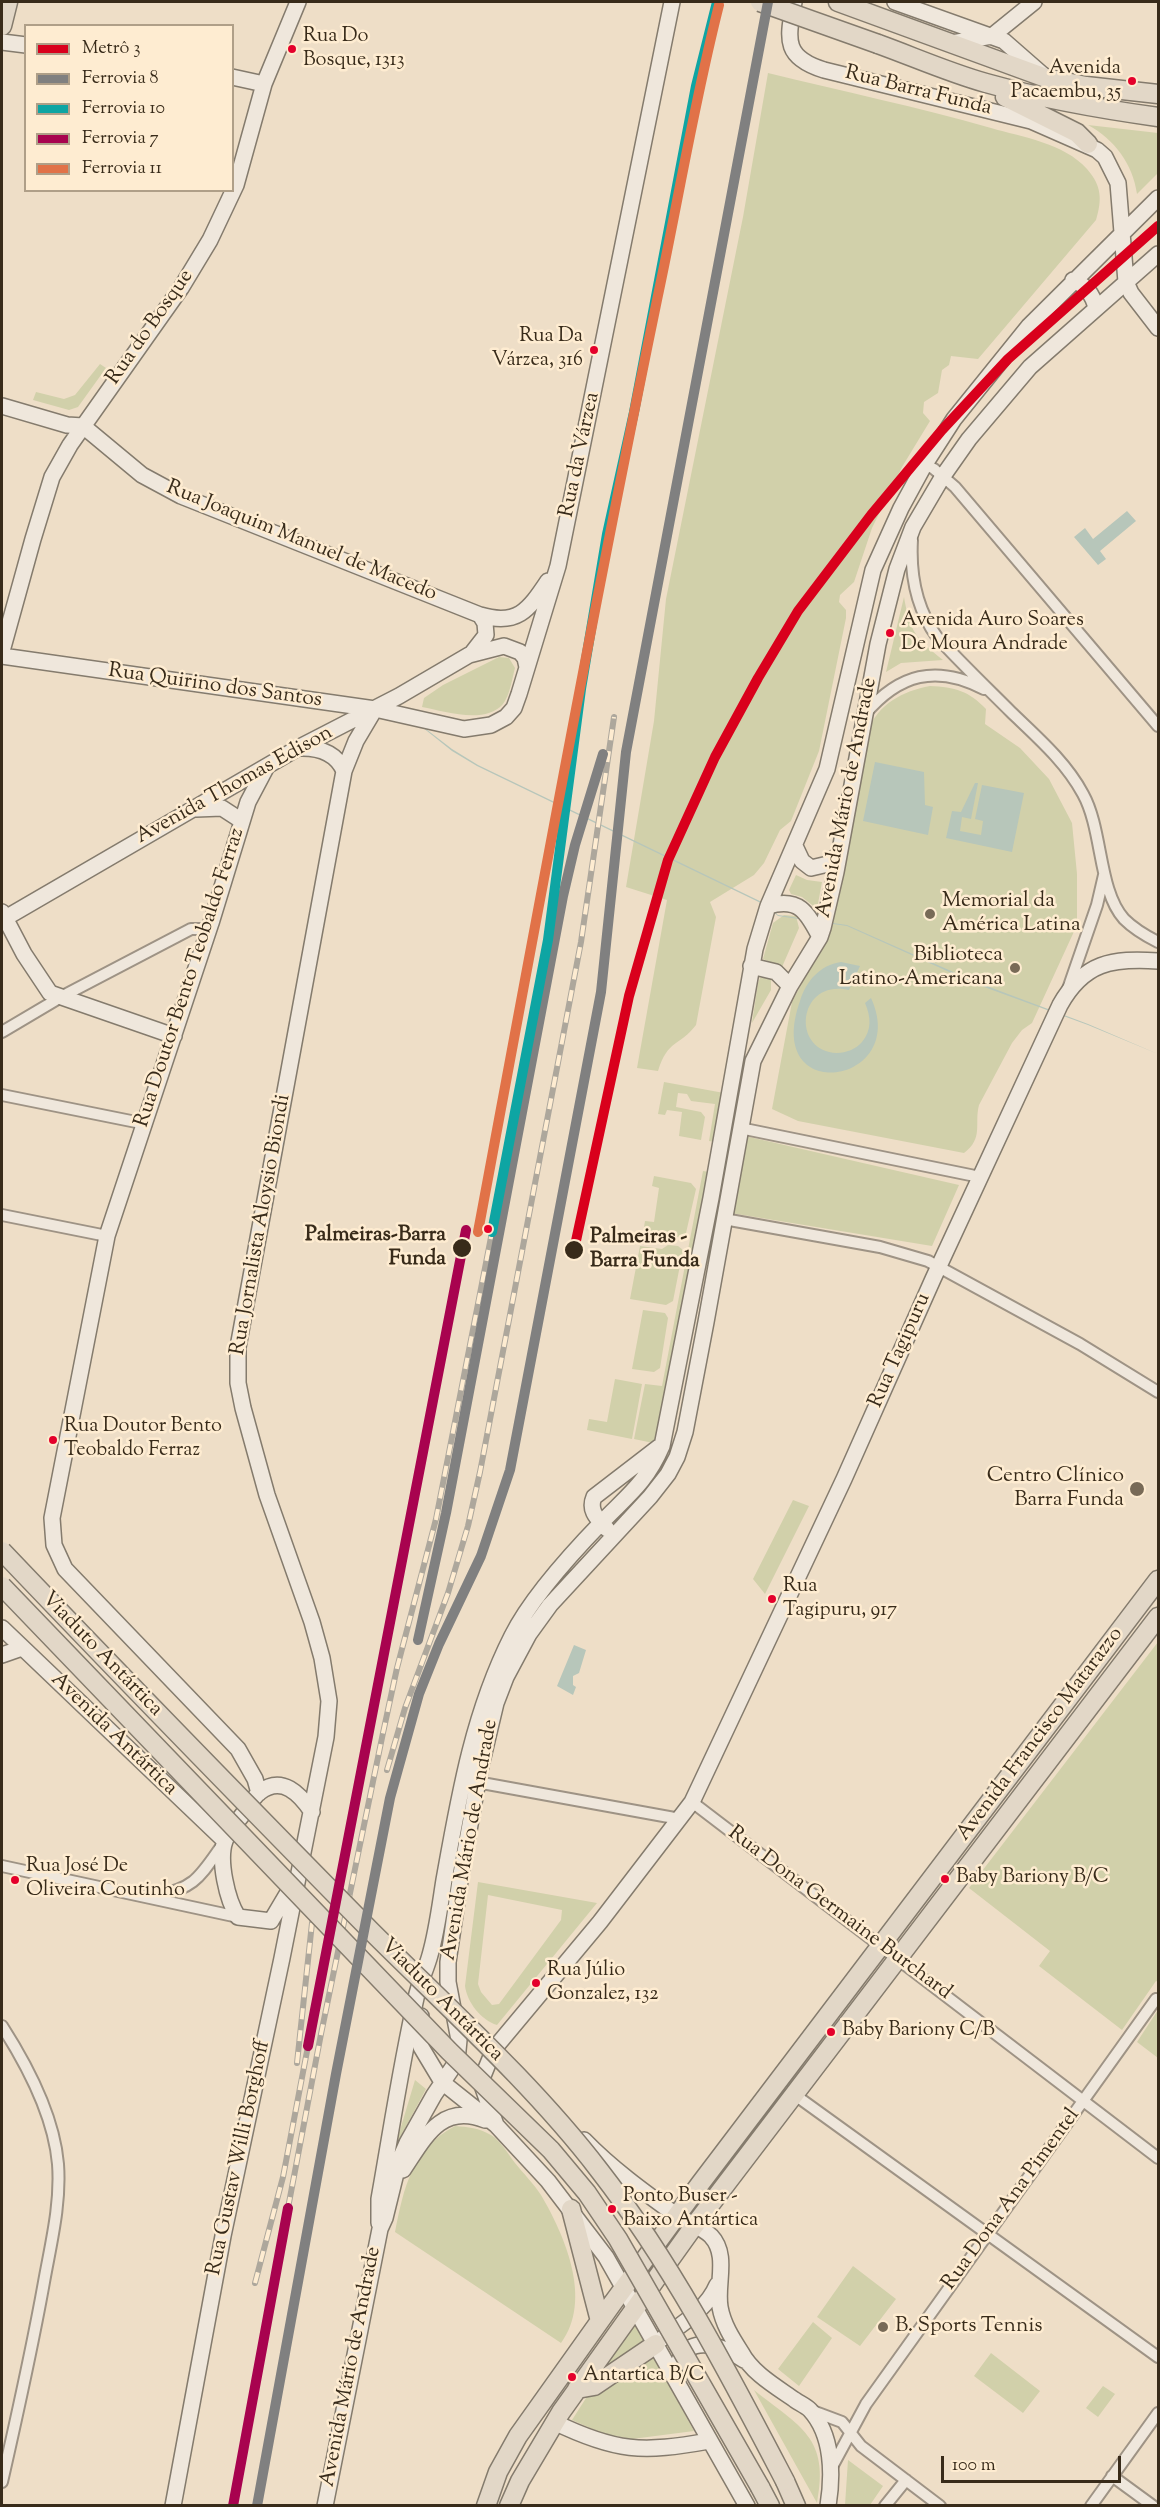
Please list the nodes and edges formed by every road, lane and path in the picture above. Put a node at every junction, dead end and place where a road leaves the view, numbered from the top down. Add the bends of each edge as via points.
1 (8, 2) edge
2 (298, 2) edge
3 (672, 2) edge
4 (760, 2) edge
5 (794, 2) edge
6 (838, 2) edge
7 (895, 2) edge
8 (1034, 2) edge
9 (2, 26) edge
10 (992, 36) junction
11 (2, 42) edge
12 (952, 43) junction
13 (24, 45) edge
14 (234, 77) edge
15 (1046, 78) junction
16 (985, 83) junction
17 (264, 84) junction
18 (1158, 94) edge
19 (1158, 117) edge
20 (1088, 144) junction
21 (234, 189) edge
22 (233, 192) edge
23 (1158, 198) edge
24 (1123, 231) junction
25 (1158, 255) edge
26 (1073, 280) junction
27 (1126, 282) junction
28 (1096, 308) junction
29 (1158, 327) edge
30 (2, 406) edge
31 (82, 426) junction
32 (925, 464) junction
33 (943, 476) junction
34 (913, 527) junction
35 (558, 566) junction
36 (480, 615) junction
37 (2, 651) edge
38 (2, 656) edge
39 (469, 656) junction
40 (527, 667) junction
41 (994, 696) junction
42 (375, 709) junction
43 (864, 715) junction
44 (1158, 726) edge
45 (464, 729) joint
46 (298, 748) junction
47 (267, 766) junction
48 (345, 771) junction
49 (191, 810) junction
50 (242, 821) junction
51 (795, 846) junction
52 (839, 854) junction
53 (1104, 872) junction
54 (768, 906) junction
55 (3, 916) edge
56 (209, 929) junction
57 (820, 937) junction
58 (1158, 942) edge
59 (1158, 961) edge
60 (751, 966) junction
61 (790, 986) junction
62 (1068, 992) junction
63 (61, 997) junction
64 (2, 1032) edge
65 (174, 1036) junction
66 (2, 1095) edge
67 (146, 1124) junction
68 (740, 1128) junction
69 (980, 1178) junction
70 (2, 1215) edge
71 (724, 1219) junction
72 (107, 1236) junction
73 (939, 1266) junction
74 (1158, 1392) edge
75 (662, 1446) junction
76 (601, 1523) junction
77 (613, 1536) junction
78 (2, 1551) edge
79 (1158, 1580) edge
80 (2, 1587) edge
81 (1158, 1617) edge
82 (2, 1628) edge
83 (22, 1648) junction
84 (2, 1655) edge
85 (470, 1780) junction
86 (259, 1792) junction
87 (692, 1802) junction
88 (312, 1812) junction
89 (680, 1819) junction
90 (225, 1841) junction
91 (2, 1866) edge
92 (299, 1873) junction
93 (152, 1897) junction
94 (238, 1917) junction
95 (271, 1921) junction
96 (881, 1946) junction
97 (430, 1956) junction
98 (282, 1958) junction
99 (898, 1959) junction
100 (1156, 1999) dead end
101 (452, 2001) junction
102 (2, 2026) edge
103 (494, 2049) junction
104 (442, 2082) junction
105 (795, 2095) junction
106 (1084, 2101) junction
107 (496, 2125) junction
108 (1158, 2158) edge
109 (393, 2184) junction
110 (572, 2209) junction
111 (677, 2215) junction
112 (694, 2226) junction
113 (380, 2229) junction
114 (987, 2235) junction
115 (721, 2276) junction
116 (624, 2288) junction
117 (636, 2309) junction
118 (600, 2321) junction
119 (656, 2344) junction
120 (1158, 2357) edge
121 (746, 2362) junction
122 (675, 2379) junction
123 (577, 2389) junction
124 (810, 2410) junction
125 (1158, 2413) edge
126 (554, 2422) junction
127 (850, 2431) junction
128 (709, 2441) junction
129 (831, 2467) junction
130 (1113, 2476) junction
131 (906, 2480) junction
132 (2, 2482) edge
133 (173, 2505) edge
134 (325, 2505) edge
135 (486, 2505) edge
136 (509, 2505) edge
137 (747, 2505) edge
138 (770, 2505) edge
139 (796, 2505) edge
140 (828, 2505) edge
141 (885, 2505) edge
142 (940, 2505) edge
143 (1091, 2505) edge
144 (1152, 2505) edge

1 - 9 main road
2 - 17 street, Rua do Bosque
3 - 35 street, Rua da Várzea
4 - 16 main road, bridge
5 - 20 street, Rua Barra Funda via 790,44 806,63 1012,115
6 - 12 main road
7 - 10 street
8 - 10 street
10 - 12 street
10 - 15 street via 1013,48
11 - 13 street
12 - 15 main road
14 - 17 street
15 - 18 main road
16 - 19 main road via 1083,106
16 - 20 main road via 990,91 1077,133
17 - 21 street, Rua do Bosque
20 - 24 street, Rua Barra Funda via 1105,157 1113,170
22 - 31 street, Rua do Bosque via 181,288
23 - 24 street, Avenida Mário de Andrade
24 - 26 street, Avenida Mário de Andrade
24 - 27 street, Rua Barra Funda
25 - 27 street, Avenida Mário de Andrade
26 - 28 street via 1085,286
26 - 32 street, Avenida Mário de Andrade via 1029,326 954,419
27 - 28 street, Avenida Mário de Andrade
27 - 29 street
28 - 33 street, Avenida Mário de Andrade via 1030,367
30 - 31 street, Rua Joaquim Manuel de Macedo
31 - 36 street, Rua Joaquim Manuel de Macedo via 142,475 181,496
31 - 37 street, Rua do Bosque via 52,477
32 - 33 street
32 - 51 street, Avenida Mário de Andrade via 873,570 834,747
33 - 34 street, Avenida Mário de Andrade
33 - 44 street
34 - 41 street via 911,565 919,608 937,638
34 - 43 street, Avenida Mário de Andrade via 887,604
35 - 36 street, Rua Joaquim Manuel de Macedo via 536,600 517,616 502,620
35 - 40 street, Rua da Várzea
36 - 39 street, Avenida Thomas Edison via 486,635
38 - 42 street, Rua Quirino dos Santos
39 - 40 street, Avenida Thomas Edison via 504,646 520,652
39 - 42 street, Avenida Thomas Edison
40 - 45 street, Rua da Várzea via 514,708 506,717 491,725
41 - 43 street via 960,679 915,677 879,698
41 - 53 street via 1070,773 1097,830
42 - 45 street, Rua Quirino dos Santos
42 - 46 street, Avenida Thomas Edison
42 - 48 street, Rua Jornalista Aloysio Biondi via 356,741
43 - 52 street, Avenida Mário de Andrade
46 - 47 street, Avenida Thomas Edison
46 - 48 street via 327,752
47 - 49 street, Avenida Thomas Edison
47 - 50 street, Rua Doutor Bento Teobaldo Ferraz via 250,794
48 - 88 street, Rua Jornalista Aloysio Biondi via 238,1347 243,1408 267,1495 312,1622 329,1701
49 - 50 street via 222,808
49 - 55 street, Avenida Thomas Edison
50 - 56 street, Rua Doutor Bento Teobaldo Ferraz
51 - 52 street via 802,861 811,868 828,864
51 - 54 street, Avenida Mário de Andrade
52 - 57 street, Avenida Mário de Andrade
53 - 58 street via 1123,918
53 - 62 street
54 - 57 street via 795,904 809,916
54 - 60 street, Avenida Mário de Andrade
55 - 63 street via 45,988
56 - 63 street via 191,929
56 - 65 street, Rua Doutor Bento Teobaldo Ferraz
57 - 61 street, Avenida Mário de Andrade
59 - 62 street, Rua Tagipuru via 1101,965 1087,972
60 - 61 street via 776,972
60 - 75 street, Avenida Mário de Andrade
61 - 68 street, Avenida Mário de Andrade via 754,1058
62 - 69 street, Rua Tagipuru
63 - 64 street
63 - 65 street
65 - 67 street, Rua Doutor Bento Teobaldo Ferraz
66 - 67 street
67 - 72 street, Rua Doutor Bento Teobaldo Ferraz
68 - 69 street
68 - 71 street, Avenida Mário de Andrade
69 - 73 street, Rua Tagipuru
70 - 72 street
71 - 73 street via 880,1247
71 - 77 street, Avenida Mário de Andrade via 677,1458 650,1497
72 - 86 street, Rua Doutor Bento Teobaldo Ferraz via 52,1518 52,1537 65,1569 78,1585 238,1749
73 - 74 street
73 - 87 street, Rua Tagipuru
75 - 76 street, Avenida Mário de Andrade via 639,1486
75 - 76 street via 594,1497 591,1509
76 - 77 street
76 - 85 street, Avenida Mário de Andrade via 564,1563 513,1635 478,1718
77 - 85 street, Avenida Mário de Andrade via 529,1634 496,1703
78 - 139 main road, Viaduto Antártica, bridge via 195,1753 530,2091 597,2166 700,2323
79 - 96 main road, Avenida Francisco Matarazzo
80 - 138 main road, Viaduto Antártica, bridge via 441,2042 551,2150 587,2193 618,2239
81 - 99 main road, Avenida Francisco Matarazzo
82 - 83 street, Avenida Antártica
83 - 84 street
83 - 90 street, Avenida Antártica
85 - 89 street
85 - 97 street, Avenida Mário de Andrade
85 - 101 street, Avenida Mário de Andrade via 448,1962
86 - 88 street via 271,1787 292,1788
86 - 90 street
87 - 89 street, Rua Tagipuru
87 - 96 street, Rua Dona Germaine Burchard
88 - 92 street, Rua Gustav Willi Borghoff
89 - 103 street, Rua Tagipuru
90 - 93 street via 193,1883
90 - 94 street via 225,1876 231,1905
91 - 93 street
92 - 95 street
92 - 98 street, Rua Gustav Willi Borghoff
93 - 94 street
94 - 95 street
95 - 98 street
96 - 99 street, Rua Dona Germaine Burchard
96 - 111 main road, Avenida Francisco Matarazzo
97 - 104 street via 421,2047
97 - 113 street, Avenida Mário de Andrade via 416,1999 383,2176
98 - 133 street, Rua Gustav Willi Borghoff via 223,2236
99 - 105 main road, Avenida Francisco Matarazzo
99 - 106 street, Rua Dona Germaine Burchard
100 - 106 street, Rua Dona Ana Pimentel
101 - 103 street
101 - 104 street via 459,2052 454,2068
102 - 132 street via 48,2121 58,2163 58,2195 42,2295
103 - 107 street, Rua Tagipuru via 483,2076 483,2088
103 - 111 street via 602,2158
104 - 107 street
104 - 109 street, Avenida Mário de Andrade via 407,2143
105 - 112 main road, Avenida Francisco Matarazzo
105 - 114 street
106 - 108 street, Rua Dona Germaine Burchard
106 - 114 street, Rua Dona Ana Pimentel
107 - 109 street via 458,2115 437,2124
107 - 110 street
109 - 113 street, Avenida Mário de Andrade
110 - 116 street
110 - 118 main road
111 - 112 street
111 - 116 main road, Avenida Francisco Matarazzo
112 - 115 street via 712,2238 719,2251
112 - 117 main road, Avenida Francisco Matarazzo
113 - 134 street, Avenida Mário de Andrade
114 - 120 street
114 - 127 street, Rua Dona Ana Pimentel
115 - 119 street via 709,2301
115 - 121 street via 719,2296 724,2324
116 - 117 street
116 - 118 main road, Avenida Francisco Matarazzo
117 - 119 street
117 - 123 main road, Avenida Francisco Matarazzo
118 - 135 main road, Avenida Francisco Matarazzo via 518,2436
119 - 122 street
119 - 123 main road via 594,2386
121 - 122 street via 714,2344 694,2346 680,2357
121 - 124 street
122 - 128 street
123 - 126 main road, Avenida Francisco Matarazzo
124 - 127 street via 842,2422
124 - 129 street via 826,2442
125 - 130 street
126 - 128 street via 589,2439 621,2447 653,2449
126 - 136 main road, Avenida Francisco Matarazzo
127 - 129 street, Rua Dona Ana Pimentel
127 - 131 street via 861,2445
128 - 137 street
129 - 140 street
130 - 143 street
130 - 144 street
131 - 141 street
131 - 142 street

